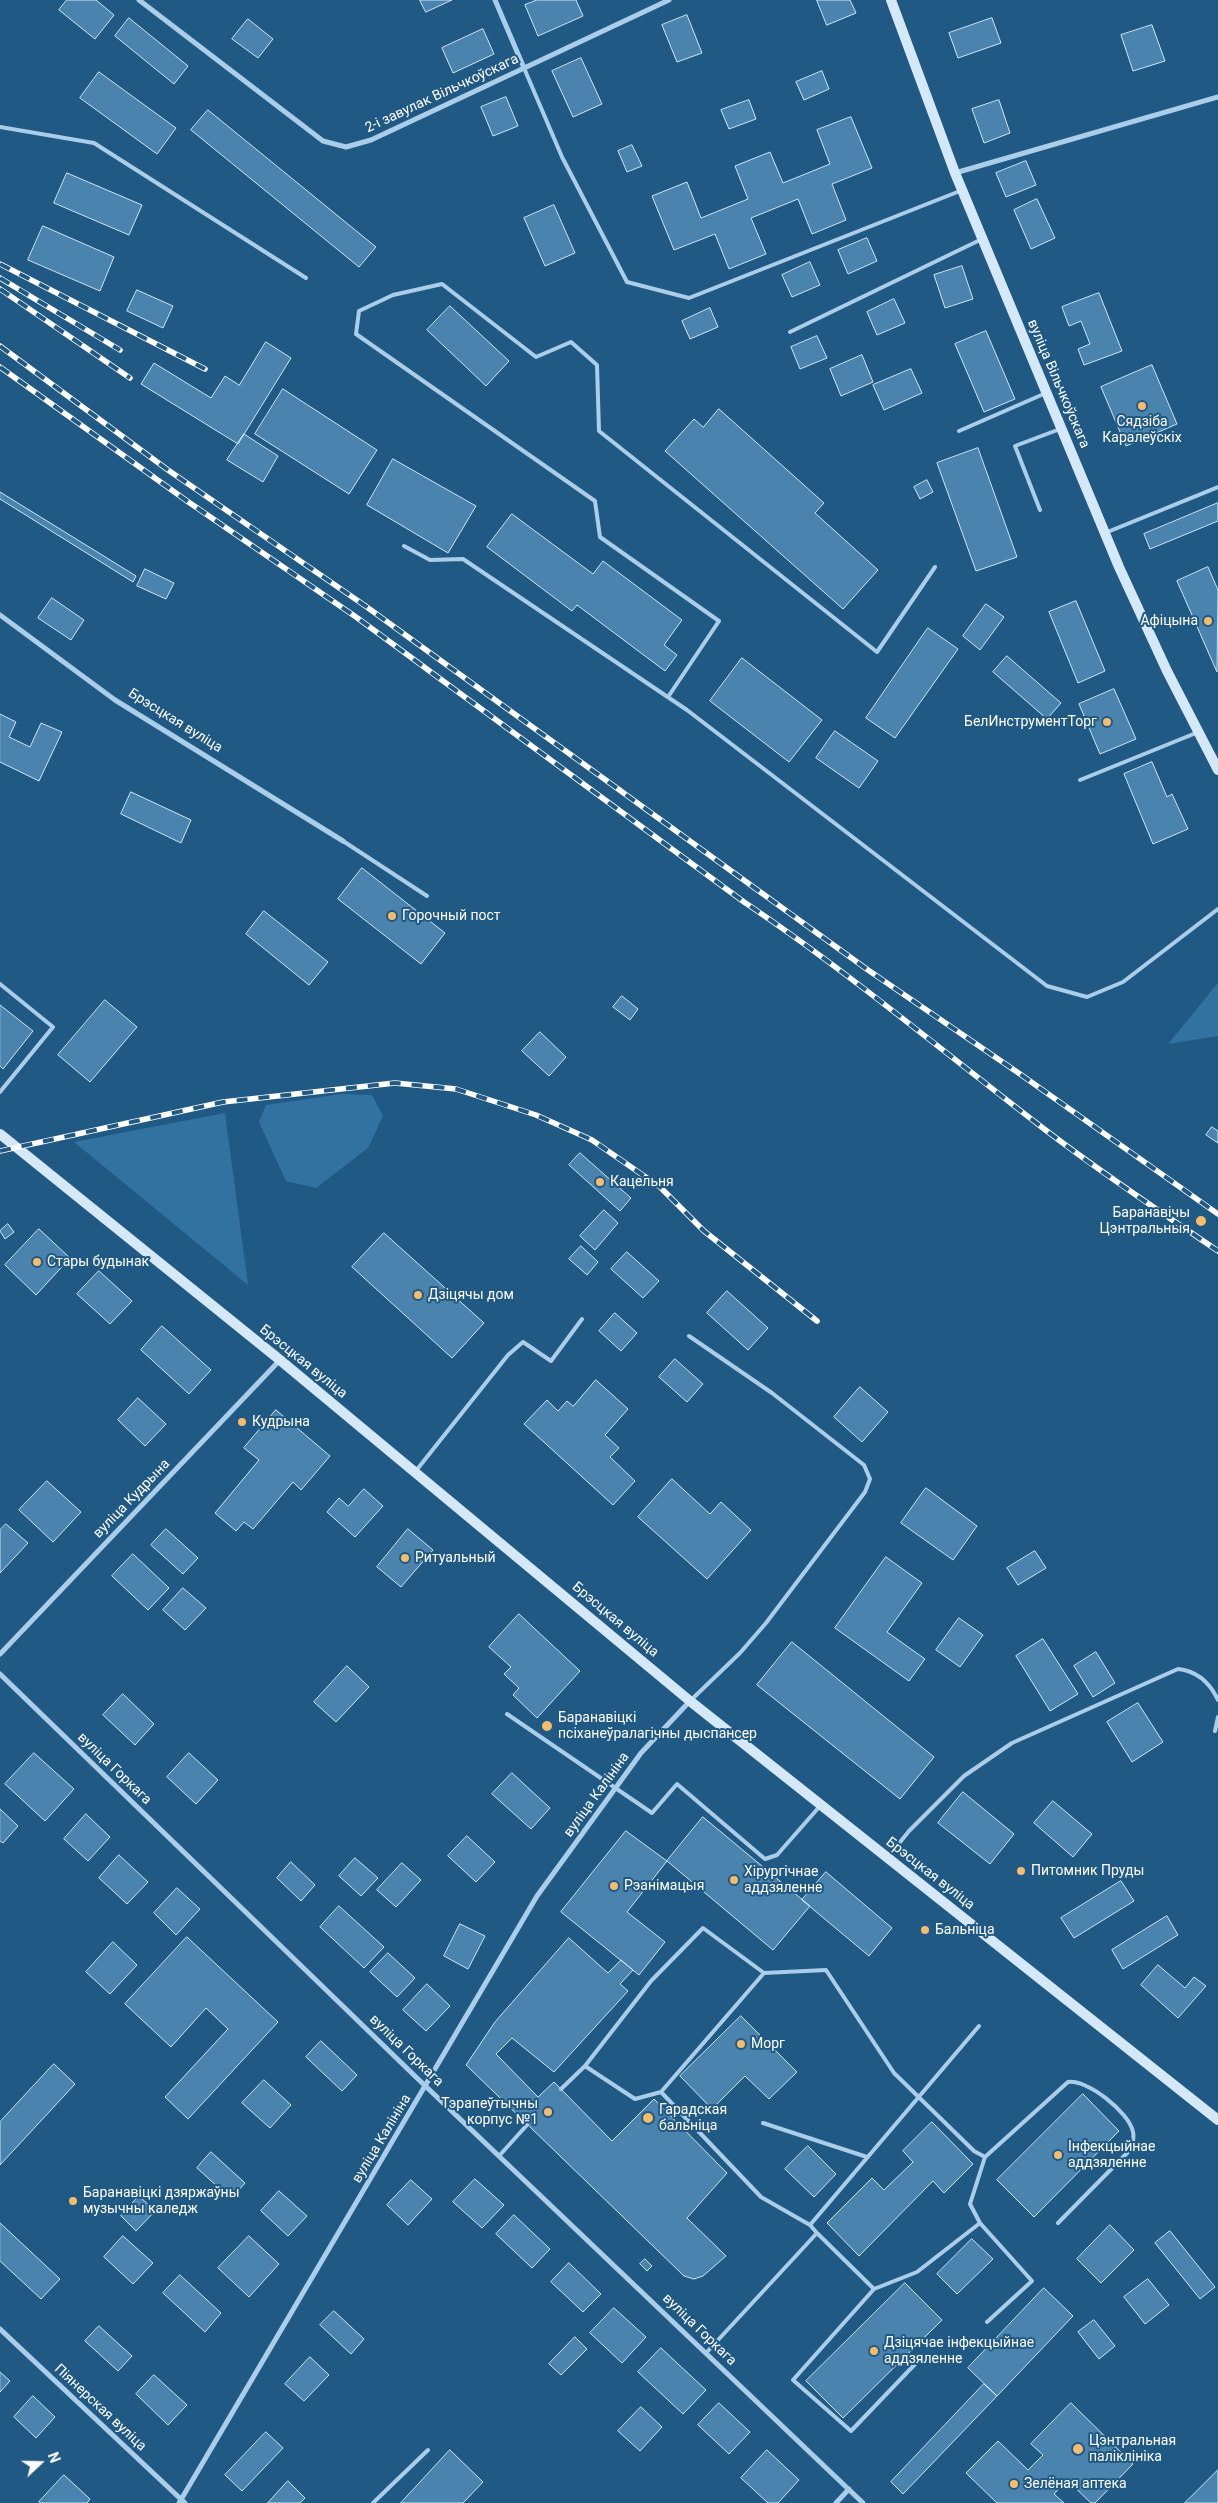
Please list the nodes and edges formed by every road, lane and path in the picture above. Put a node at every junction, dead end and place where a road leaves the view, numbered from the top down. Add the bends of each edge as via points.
1 (139, 0) edge
2 (495, 0) edge
3 (669, 0) edge
4 (891, 0) edge
5 (524, 68) junction
6 (1218, 97) edge
7 (0, 127) edge
8 (955, 173) junction
9 (962, 191) junction
10 (983, 238) junction
11 (306, 278) dead end
12 (790, 332) dead end
13 (1047, 393) junction
14 (1062, 429) junction
15 (959, 431) dead end
16 (1218, 487) edge
17 (1040, 510) dead end
18 (1105, 533) junction
19 (404, 546) dead end
20 (935, 567) dead end
21 (0, 615) edge
22 (668, 697) junction
23 (1198, 732) junction
24 (1218, 770) edge
25 (1080, 780) dead end
26 (343, 841) joint
27 (427, 896) dead end
28 (1218, 909) edge
29 (0, 984) edge
30 (0, 1092) edge
31 (0, 1134) edge
32 (582, 1319) dead end
33 (689, 1336) dead end
34 (280, 1360) junction
35 (415, 1472) junction
36 (0, 1654) edge
37 (0, 1674) edge
38 (1218, 1700) edge
39 (690, 1701) junction
40 (506, 1714) dead end
41 (1218, 1717) edge
42 (1216, 1731) dead end
43 (616, 1788) junction
44 (821, 1805) junction
45 (888, 1858) junction
46 (764, 1973) junction
47 (979, 2026) dead end
48 (584, 2066) junction
49 (426, 2086) junction
50 (561, 2089) dead end
51 (660, 2092) junction
52 (919, 2096) junction
53 (1218, 2120) edge
54 (763, 2123) dead end
55 (527, 2125) dead end
56 (499, 2156) junction
57 (867, 2157) junction
58 (985, 2157) junction
59 (980, 2223) junction
60 (1058, 2223) dead end
61 (810, 2225) junction
62 (817, 2233) junction
63 (874, 2289) junction
64 (987, 2322) dead end
65 (2, 2331) edge
66 (0, 2338) edge
67 (706, 2354) junction
68 (918, 2361) dead end
69 (428, 2450) dead end
70 (849, 2490) junction
71 (182, 2502) edge
72 (373, 2503) edge
73 (836, 2503) edge
74 (863, 2503) edge

1 - 5 street, 2-і завулак Вільчкоўскага via 323,141 346,146 372,140
2 - 5 street
3 - 5 street, 2-і завулак Вільчкоўскага
4 - 8 main road, вуліца Вільчкоўскага
5 - 9 lane via 562,157 627,282 689,298
6 - 8 street
7 - 11 lane via 94,143
8 - 9 main road, вуліца Вільчкоўскага
9 - 10 main road, вуліца Вільчкоўскага
10 - 12 lane
10 - 13 main road, вуліца Вільчкоўскага
13 - 14 main road, вуліца Вільчкоўскага
13 - 15 lane
14 - 17 lane via 1015,446
14 - 18 main road, вуліца Вільчкоўскага
16 - 18 lane
18 - 23 main road, вуліца Вільчкоўскага
19 - 22 lane via 430,560 463,559
20 - 22 lane via 877,652 599,431 597,365 571,342 536,357 442,284 393,295 359,311 356,334 595,501 600,537 719,621
21 - 26 street, Брэсцкая вуліца via 115,700
22 - 28 lane via 1047,986 1087,996 1123,982
23 - 24 main road, вуліца Вільчкоўскага
23 - 25 lane
26 - 27 lane
29 - 30 lane via 53,1027
31 - 34 main road, Брэсцкая вуліца
32 - 35 lane via 551,1362 524,1342 508,1355
33 - 39 lane via 772,1393 864,1465 870,1478 865,1492 766,1623 740,1654
34 - 35 main road, Брэсцкая вуліца
34 - 36 street, вуліца Кудрына
35 - 39 main road, Брэсцкая вуліца
37 - 49 street, вуліца Горкага
38 - 45 lane via 1213,1689 1192,1671 1178,1669 1012,1743 964,1776 909,1830
39 - 43 street, вуліца Калініна via 651,1741
39 - 44 main road, Брэсцкая вуліца
40 - 43 lane
41 - 42 lane
43 - 44 lane via 652,1814 677,1784 765,1859 777,1855
43 - 49 street, вуліца Калініна via 537,1896
44 - 45 main road, Брэсцкая вуліца
45 - 53 main road, Брэсцкая вуліца
46 - 48 lane via 703,1928 651,1981
46 - 51 lane
46 - 52 lane via 826,1970 894,2073
47 - 52 lane
48 - 50 lane
48 - 51 lane via 635,2099
49 - 56 street, вуліца Горкага
49 - 71 street, вуліца Калініна
51 - 61 lane via 761,2197
52 - 57 lane
52 - 58 lane via 974,2151
54 - 57 lane
55 - 56 lane
56 - 67 street, вуліца Горкага
57 - 61 lane
58 - 59 lane via 970,2204
58 - 60 lane via 1068,2082 1077,2081 1099,2094 1127,2118 1134,2132 1132,2148
59 - 63 lane via 917,2272
59 - 64 lane via 1032,2281
61 - 62 lane
62 - 63 lane
62 - 67 lane
63 - 68 lane via 793,2380 850,2430
65 - 66 street
65 - 71 street, Піянерская вуліца
67 - 70 street, вуліца Горкага
69 - 72 lane
70 - 73 street
70 - 74 street, вуліца Горкага

